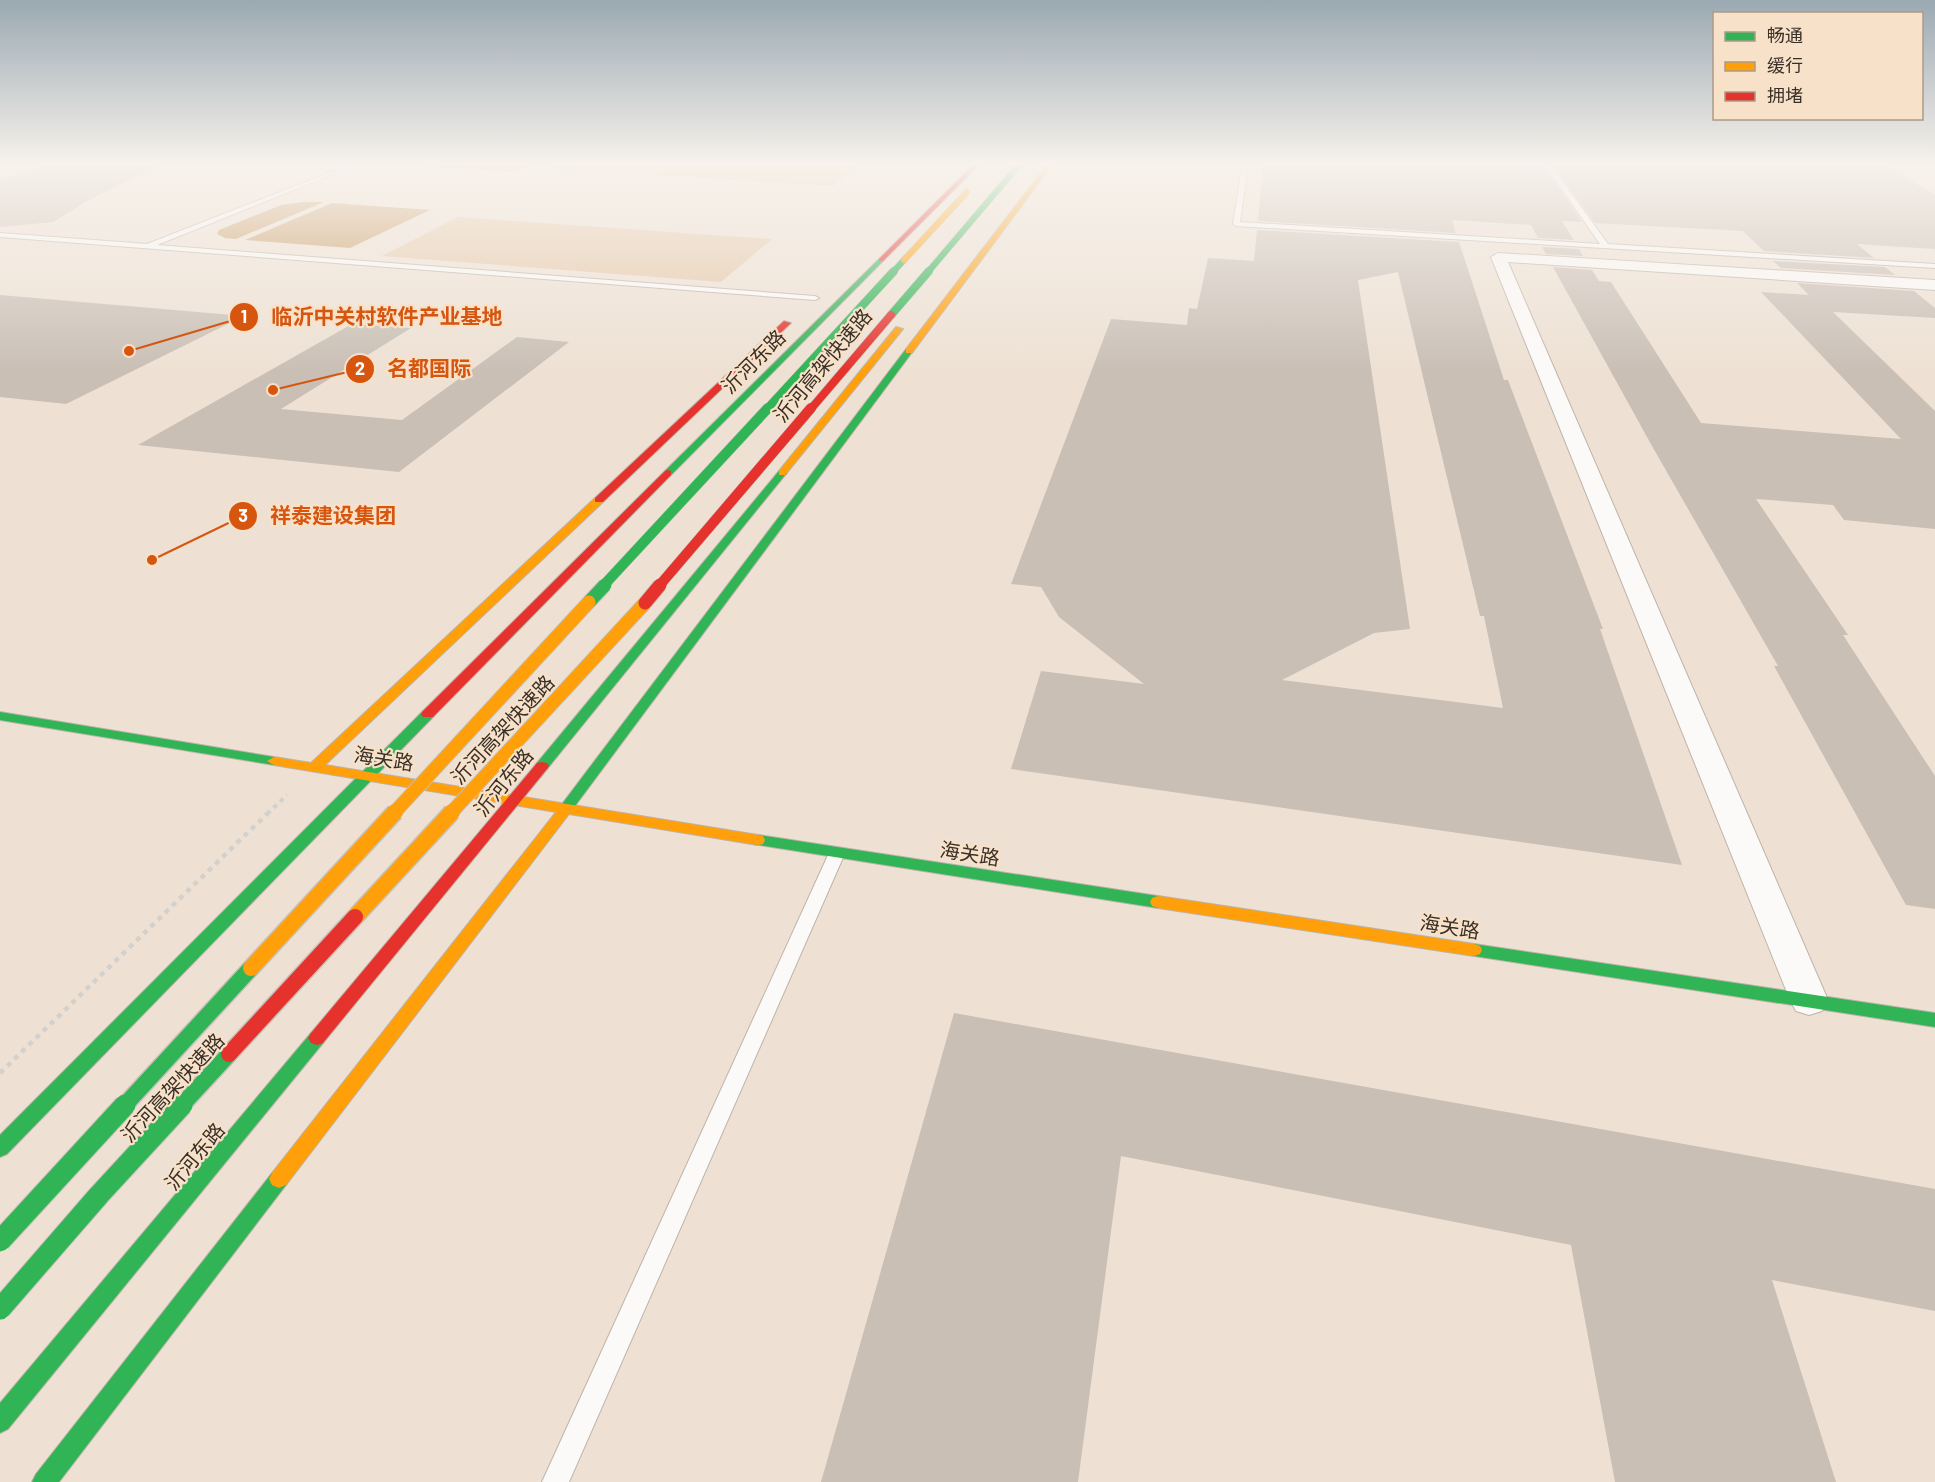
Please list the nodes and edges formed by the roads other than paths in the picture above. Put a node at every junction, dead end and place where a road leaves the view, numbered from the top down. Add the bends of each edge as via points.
1 (178, 234) edge
2 (907, 234) edge
3 (929, 234) edge
4 (960, 234) edge
5 (977, 234) edge
6 (997, 234) edge
7 (1399, 234) edge
8 (1597, 234) edge
9 (0, 235) edge
10 (148, 246) junction
11 (1606, 247) junction
12 (1935, 266) edge
13 (1935, 285) edge
14 (819, 293) joint
15 (921, 303) dead end
16 (906, 321) dead end
17 (0, 716) edge
18 (315, 767) junction
19 (367, 775) junction
20 (514, 800) junction
21 (566, 808) junction
22 (837, 853) junction
23 (1809, 1000) junction
24 (1935, 1020) edge
25 (0, 1148) edge
26 (0, 1241) edge
27 (0, 1309) edge
28 (0, 1421) edge
29 (44, 1482) edge
30 (555, 1482) edge

1 - 10 lane
2 - 19 main road, 沂河东路
3 - 26 main road, 沂河高架快速路, bridge
4 - 27 main road, 沂河高架快速路, bridge via 660,586 99,1195
5 - 15 main road
6 - 21 main road
7 - 11 lane
8 - 11 lane
9 - 10 lane
10 - 14 lane
11 - 12 lane
13 - 23 street via 1498,257
14 - 18 main road
16 - 20 main road, 沂河东路
17 - 18 main road, 海关路
18 - 19 main road, 海关路
19 - 20 main road, 海关路
19 - 25 main road, 沂河东路
20 - 21 main road, 海关路
20 - 28 main road, 沂河东路
21 - 22 main road, 海关路
21 - 29 main road
22 - 23 main road, 海关路
22 - 30 lane
23 - 24 main road, 海关路

